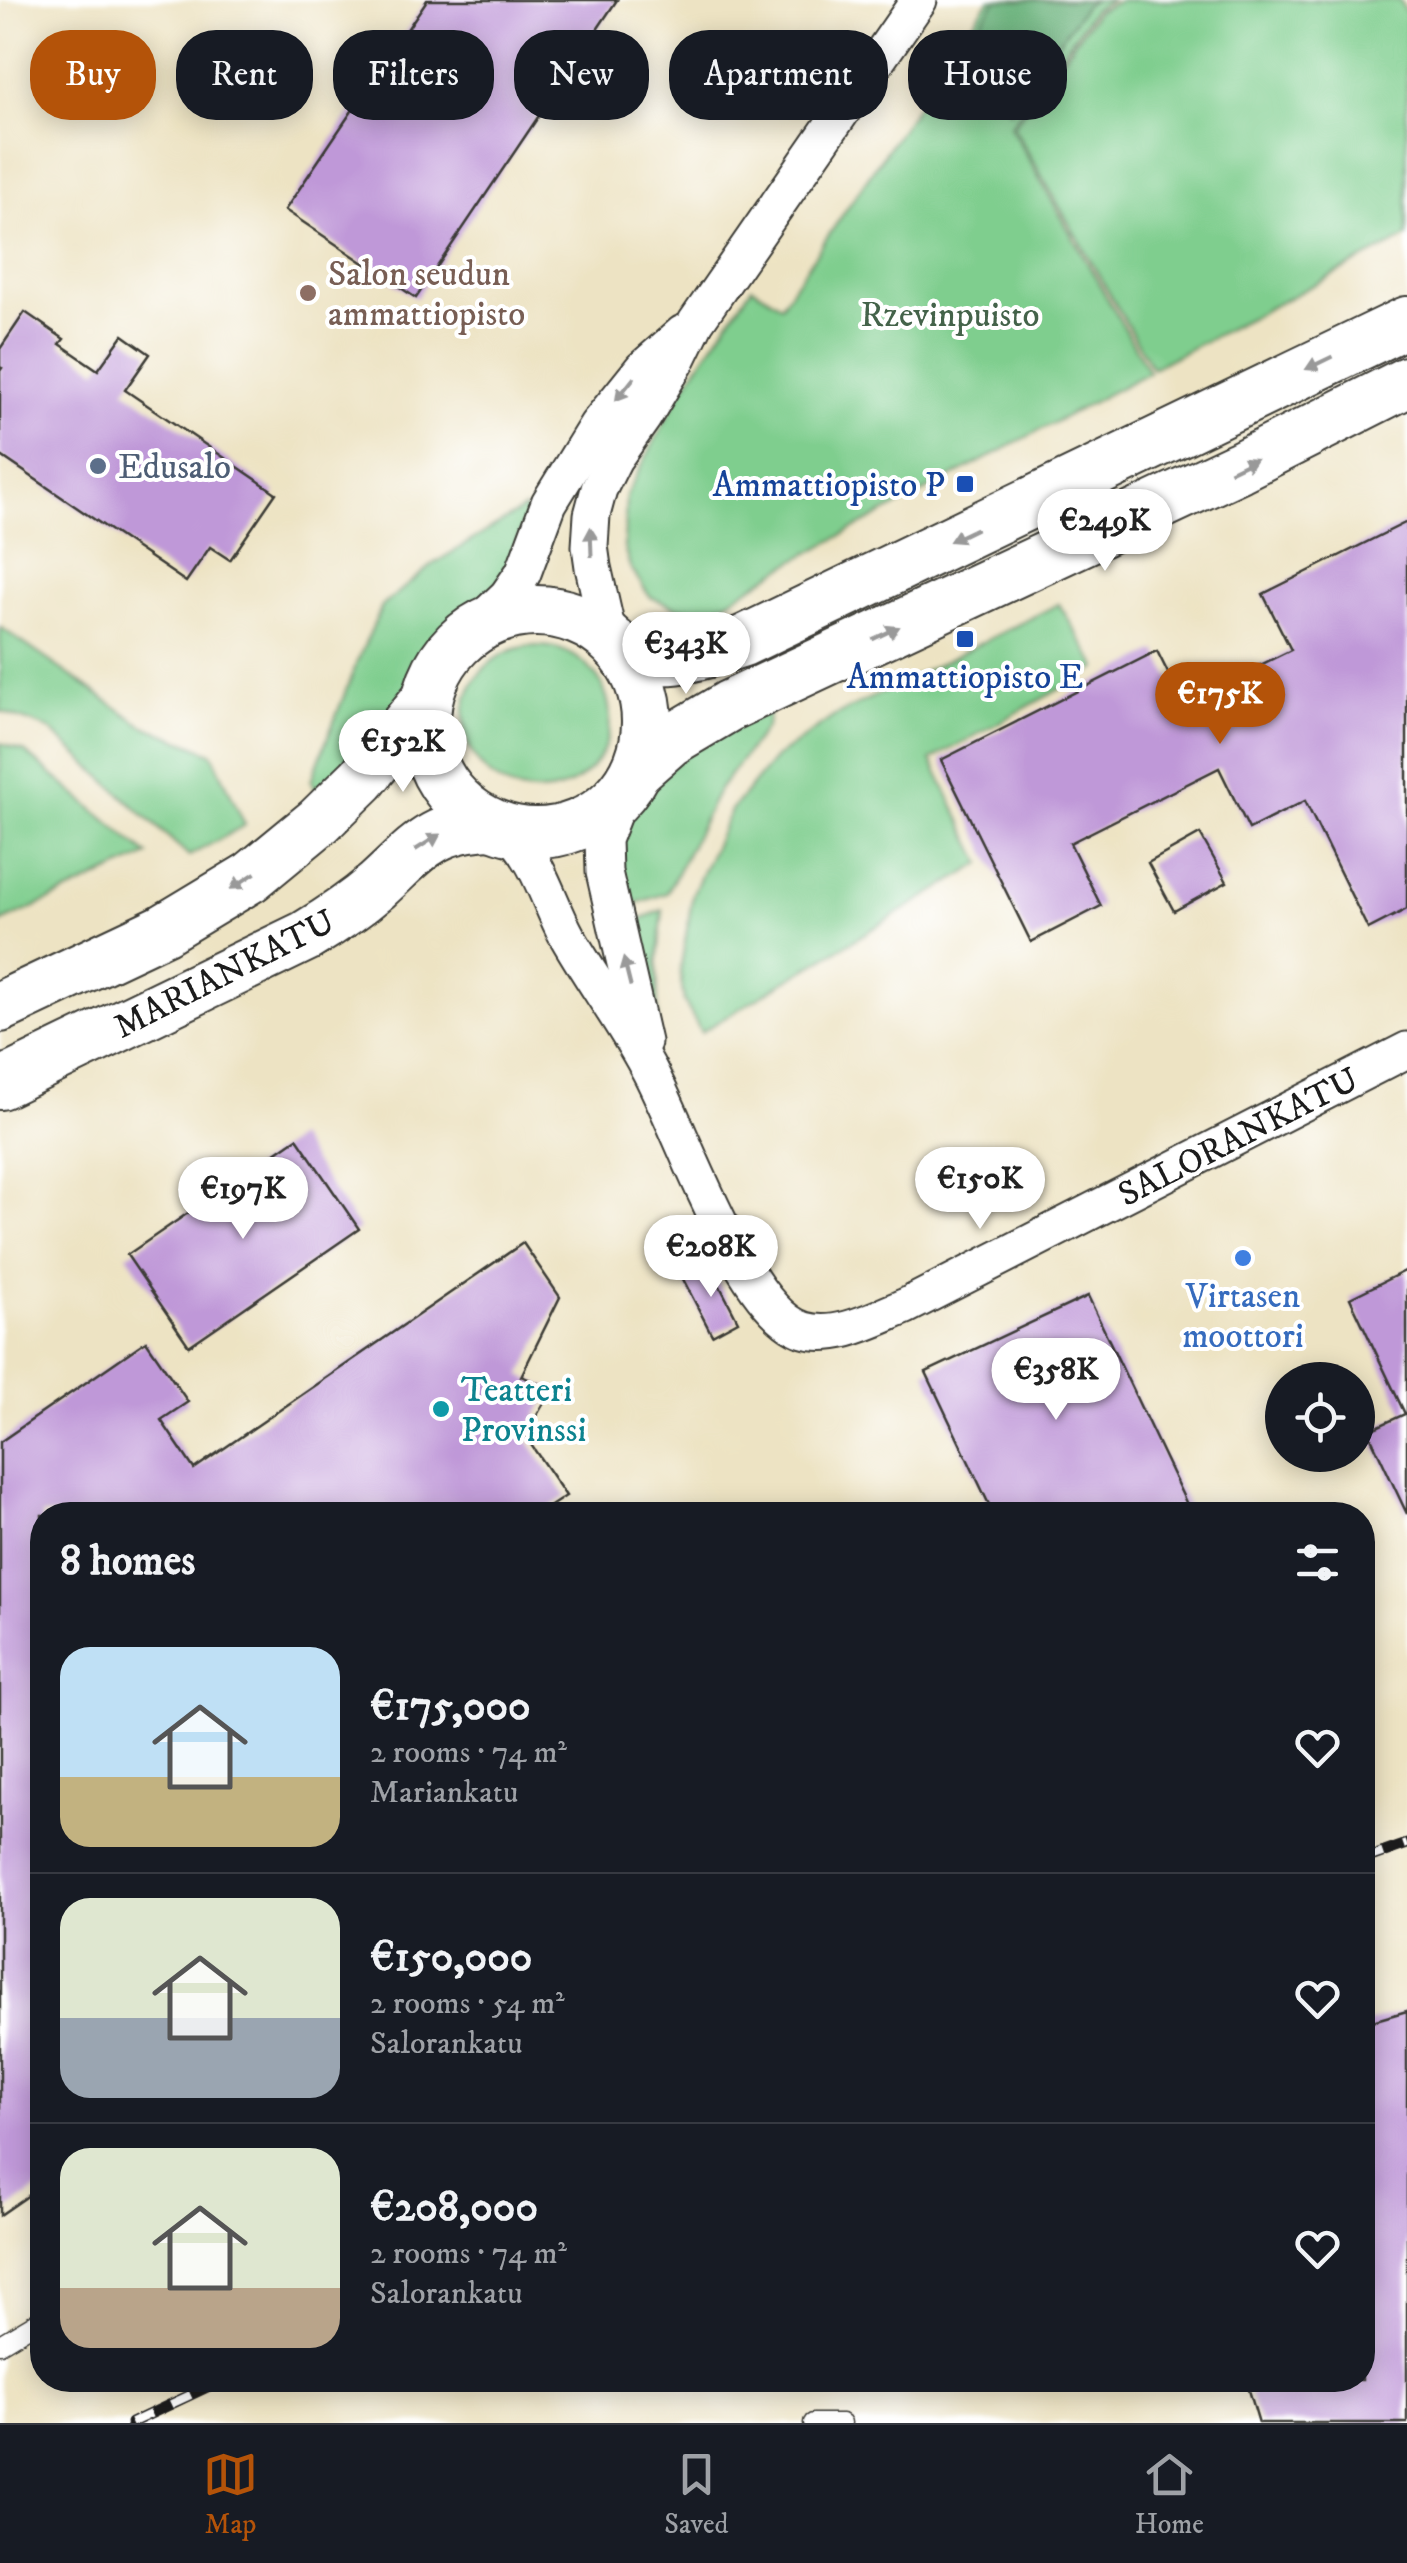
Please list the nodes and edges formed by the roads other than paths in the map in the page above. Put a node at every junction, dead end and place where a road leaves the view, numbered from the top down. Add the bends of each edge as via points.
1 (919, 0) edge
2 (696, 322) junction
3 (1407, 322) edge
4 (1407, 382) edge
5 (466, 635) junction
6 (614, 642) junction
7 (426, 700) junction
8 (629, 783) junction
9 (499, 827) junction
10 (0, 1007) edge
11 (1407, 1050) edge
12 (648, 1067) junction
13 (0, 1084) edge
14 (30, 2326) edge
15 (0, 2344) edge
16 (813, 2423) edge
17 (842, 2423) edge

1 - 2 street
2 -> 5 street via 642,369 597,425 549,503 523,572
6 -> 2 street via 593,568 592,515 614,459
3 -> 6 main road via 743,641 675,659 640,656
8 -> 4 main road via 670,740 728,706
5 - 6 main road via 499,616 538,610 588,622
5 - 7 main road via 441,664
6 - 8 main road via 639,678 647,709 647,740
7 - 9 main road via 425,738 437,775 455,800
7 -> 10 main road, MARIANKATU via 362,780 251,877 164,930
8 - 9 main road via 597,817 569,830 538,834
12 -> 8 street, SALORANKATU via 604,872 603,840
9 - 12 street, SALORANKATU via 522,846 565,933
13 -> 9 main road, MARIANKATU via 306,936 343,914 426,841 462,826
11 - 12 street, SALORANKATU via 906,1306 819,1332 802,1329 766,1302 730,1242
14 - 15 lane
16 - 17 lane

